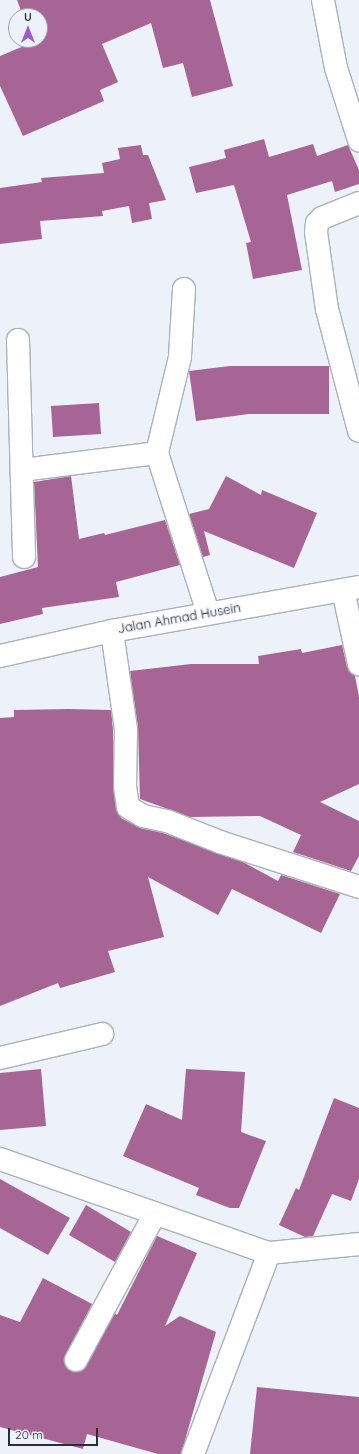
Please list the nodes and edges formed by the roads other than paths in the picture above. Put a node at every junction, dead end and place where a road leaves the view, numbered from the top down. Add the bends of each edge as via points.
1 (323, 0) edge
2 (359, 140) edge
3 (359, 203) edge
4 (184, 289) dead end
5 (18, 340) dead end
6 (359, 431) edge
7 (157, 453) junction
8 (22, 470) junction
9 (24, 557) dead end
10 (351, 589) edge
11 (208, 613) junction
12 (112, 631) junction
13 (0, 656) edge
14 (359, 664) edge
15 (359, 887) edge
16 (102, 1034) dead end
17 (0, 1058) edge
18 (0, 1159) edge
19 (155, 1214) junction
20 (359, 1244) edge
21 (269, 1253) junction
22 (76, 1360) dead end
23 (193, 1454) edge

1 - 2 street via 336,68
3 - 6 street via 322,218 317,223 316,232 327,308
4 - 7 street via 180,357
5 - 8 street
7 - 8 street
7 - 11 street
8 - 9 street
10 - 11 street, Jalan Ahmad Husein
10 - 14 street
11 - 12 street, Jalan Ahmad Husein
12 - 13 street, Jalan Ahmad Husein
12 - 15 street via 126,729 125,786 128,807 143,816 167,821 220,842
16 - 17 street
18 - 19 street
19 - 21 street
19 - 22 street
20 - 21 street
21 - 23 street

